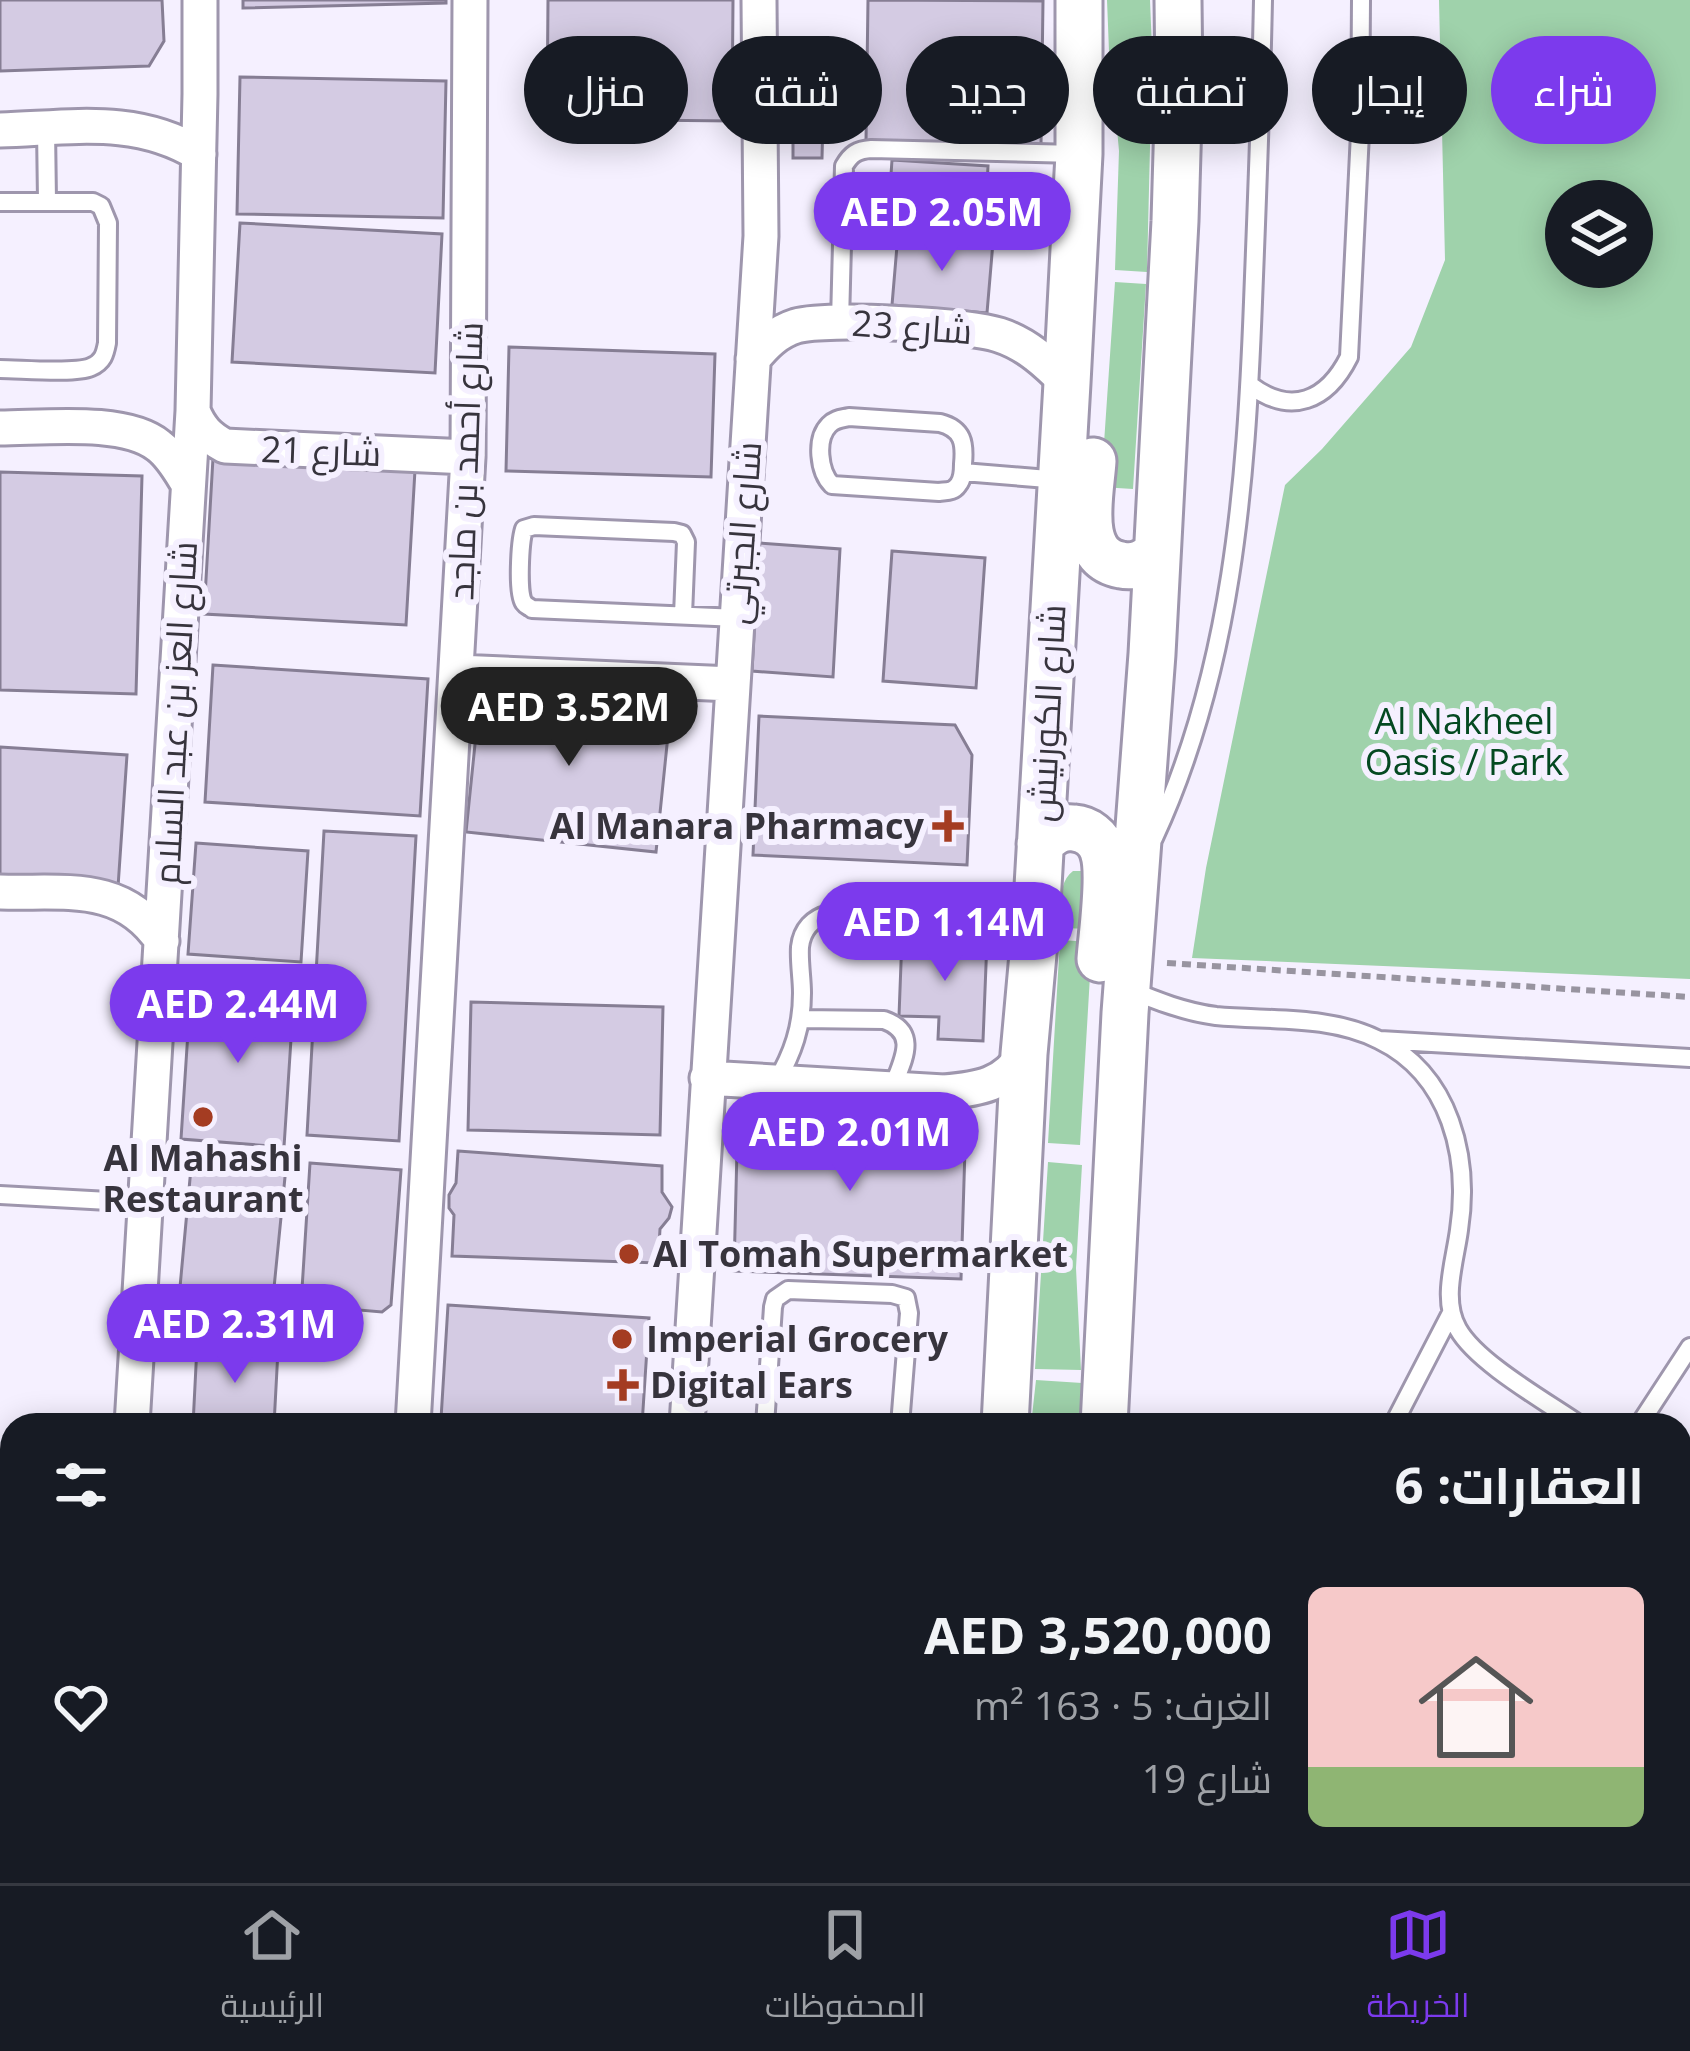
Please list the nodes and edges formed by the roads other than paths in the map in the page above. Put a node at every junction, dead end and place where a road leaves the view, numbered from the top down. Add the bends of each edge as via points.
1 (200, 0) edge
2 (470, 0) edge
3 (759, 0) edge
4 (1079, 0) edge
5 (1178, 0) edge
6 (1262, 0) edge
7 (1361, 0) edge
8 (46, 128) junction
9 (0, 130) edge
10 (199, 154) junction
11 (1079, 154) junction
12 (47, 201) junction
13 (0, 202) edge
14 (840, 322) junction
15 (753, 359) junction
16 (0, 369) edge
17 (1067, 383) junction
18 (1250, 385) junction
19 (193, 411) junction
20 (0, 428) edge
21 (468, 457) junction
22 (963, 472) junction
23 (1061, 480) junction
24 (188, 484) junction
25 (1157, 552) junction
26 (683, 615) junction
27 (738, 618) junction
28 (457, 672) junction
29 (732, 684) junction
30 (1040, 844) junction
31 (1137, 872) junction
32 (0, 892) edge
33 (1036, 921) junction
34 (162, 941) junction
35 (1128, 988) junction
36 (801, 1019) junction
37 (1380, 1040) junction
38 (1024, 1054) junction
39 (1690, 1058) edge
40 (707, 1078) junction
41 (776, 1082) junction
42 (892, 1089) junction
43 (0, 1195) edge
44 (145, 1203) junction
45 (1451, 1313) junction
46 (1690, 1347) edge
47 (133, 1413) edge
48 (413, 1413) edge
49 (688, 1413) edge
50 (766, 1413) edge
51 (901, 1413) edge
52 (1006, 1413) edge
53 (1106, 1413) edge
54 (1399, 1413) edge
55 (1563, 1413) edge
56 (1647, 1413) edge

1 - 10 street, شارع العز بن عبد السلام
2 - 21 street, شارع أحمد بن ماجد
3 - 15 street, شارع الجبرتي via 762,194
4 - 11 main road, شارع الكورنيش
5 - 25 main road
6 - 18 lane
7 - 18 lane via 1349,357 1340,376 1307,399 1266,398
8 - 9 street
8 - 10 street via 139,129
8 - 12 lane
10 - 19 street, شارع العز بن عبد السلام
11 - 14 lane via 871,149 850,156
11 - 17 main road, شارع الكورنيش
12 - 13 lane
12 - 16 lane via 93,202 106,214 106,353 82,369
14 - 15 street, شارع 23 via 790,327
14 - 17 street, شارع 23 via 997,334
15 - 27 street, شارع الجبرتي
17 - 23 main road, شارع الكورنيش
17 - 25 main road via 1094,430 1092,543 1106,560 1127,566
18 - 31 lane via 1238,534 1215,660 1177,784
19 - 21 street, شارع 21 via 225,446
19 - 24 street, شارع العز بن عبد السلام
20 - 24 street via 138,434 159,445
21 - 28 street, شارع أحمد بن ماجد
22 - 22 lane via 964,441 947,424 849,417 824,434 823,475 839,487 939,492 955,488
22 - 23 lane
23 - 30 main road, شارع الكورنيش
24 - 34 street, شارع العز بن عبد السلام
25 - 31 main road
26 - 26 lane via 526,606 524,529 682,534
26 - 27 lane
27 - 29 street, شارع الجبرتي
28 - 29 street
28 - 48 street, شارع أحمد بن ماجد
29 - 40 street, شارع الجبرتي
30 - 33 main road, شارع الكورنيش
30 - 35 main road via 1072,827 1102,848 1102,977 1115,1005
31 - 35 main road
32 - 34 street via 111,898 149,922
33 - 36 lane via 825,915 803,933
33 - 38 main road, شارع الكورنيش
34 - 44 street, شارع العز بن عبد السلام
35 - 37 lane via 1210,1015 1296,1020
35 - 53 main road
36 - 41 lane
36 - 42 lane via 894,1024 906,1050
37 - 39 lane
37 - 45 lane via 1437,1092 1456,1137 1462,1205
38 - 42 street via 1006,1076 980,1088
38 - 52 main road, شارع الكورنيش
40 - 41 street
40 - 49 street, شارع الجبرتي
41 - 42 street
43 - 44 lane
44 - 47 street, شارع العز بن عبد السلام
45 - 54 lane
45 - 55 lane via 1476,1350
46 - 56 lane
50 - 51 lane via 775,1299 796,1290 906,1298

